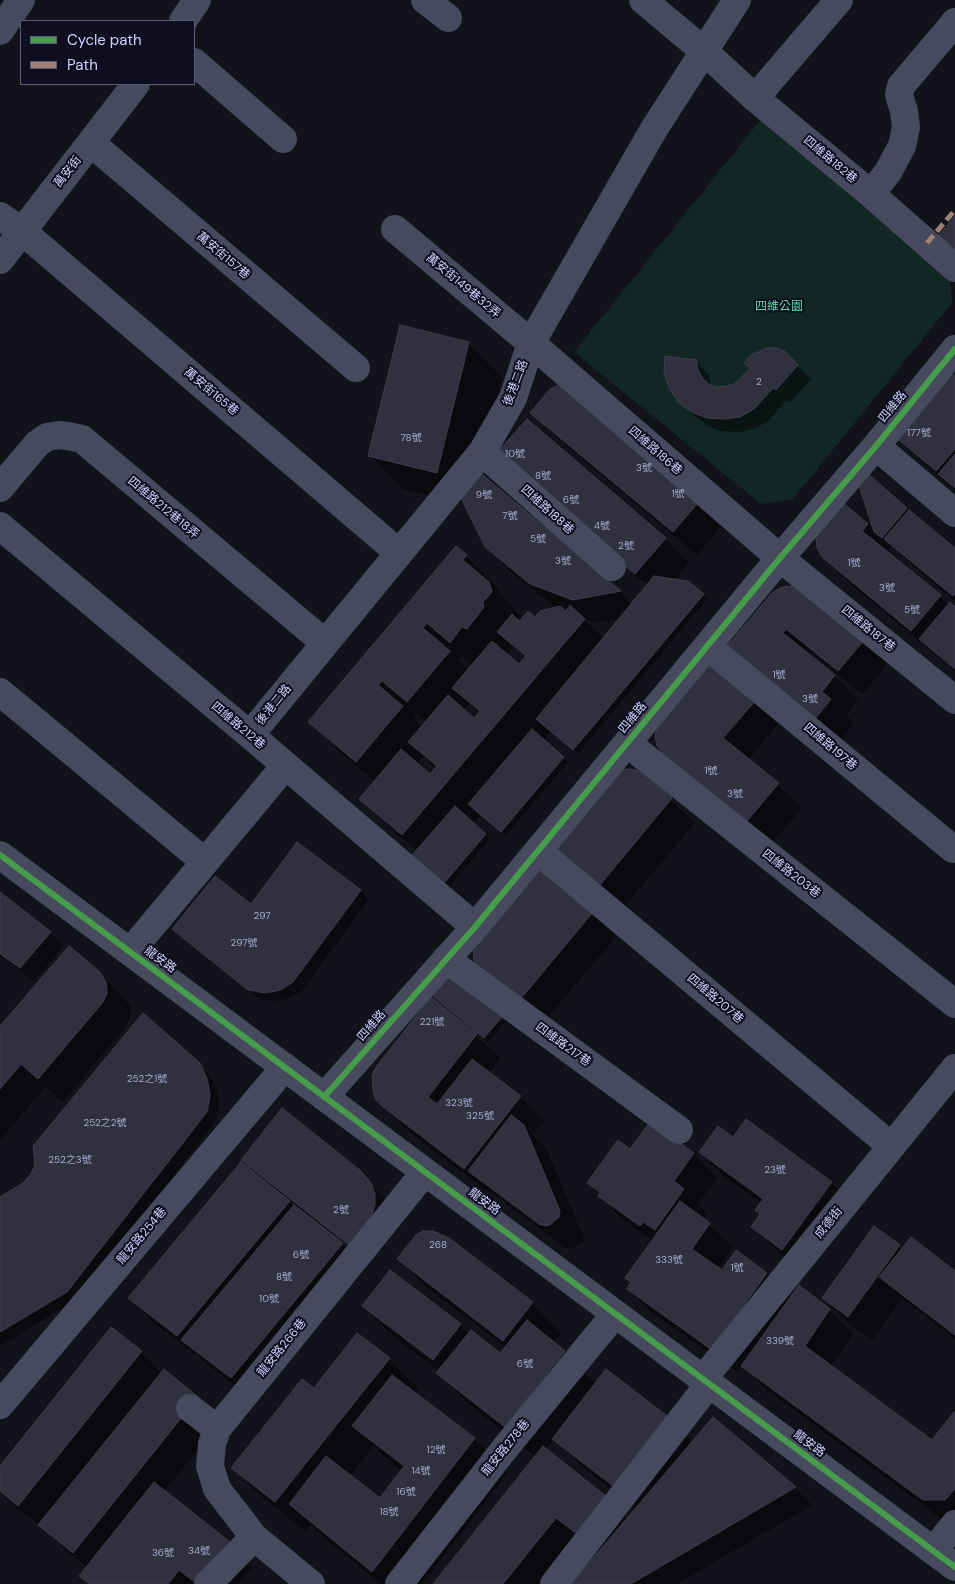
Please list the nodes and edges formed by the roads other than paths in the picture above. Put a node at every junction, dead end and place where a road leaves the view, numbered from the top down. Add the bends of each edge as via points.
1 (21, 0) edge
2 (198, 0) edge
3 (425, 0) edge
4 (643, 0) edge
5 (738, 0) edge
6 (839, 0) edge
7 (448, 18) dead end
8 (184, 20) edge
9 (955, 22) edge
10 (0, 30) edge
11 (705, 52) junction
12 (195, 63) edge
13 (135, 85) edge
14 (755, 98) junction
15 (283, 139) dead end
16 (91, 143) junction
17 (870, 194) junction
18 (0, 216) edge
19 (394, 229) dead end
20 (22, 232) junction
21 (0, 260) edge
22 (955, 268) edge
23 (531, 343) junction
24 (955, 349) edge
25 (356, 368) dead end
26 (876, 446) junction
27 (482, 452) junction
28 (0, 488) edge
29 (955, 513) edge
30 (0, 526) edge
31 (399, 553) junction
32 (780, 558) junction
33 (612, 567) dead end
34 (325, 643) junction
35 (708, 646) junction
36 (0, 692) edge
37 (955, 700) edge
38 (250, 735) junction
39 (627, 744) junction
40 (285, 766) junction
41 (953, 849) dead end
42 (538, 851) junction
43 (0, 855) edge
44 (205, 862) junction
45 (475, 926) junction
46 (130, 952) junction
47 (446, 959) junction
48 (955, 1004) edge
49 (285, 1067) junction
50 (955, 1068) edge
51 (324, 1097) junction
52 (679, 1130) dead end
53 (892, 1146) junction
54 (425, 1172) junction
55 (615, 1314) junction
56 (706, 1382) junction
57 (0, 1405) edge
58 (190, 1408) dead end
59 (217, 1429) junction
60 (954, 1527) edge
61 (254, 1537) junction
62 (933, 1551) junction
63 (282, 1561) junction
64 (241, 1564) dead end
65 (955, 1567) edge
66 (208, 1584) edge
67 (311, 1584) edge
68 (398, 1584) edge
69 (554, 1584) edge

1 - 10 street
2 - 8 street
3 - 7 street
4 - 11 street, 四維路182巷
5 - 11 street, 後港二路
6 - 14 street
9 - 17 street via 901,86 899,95 906,127 902,146 888,172
11 - 14 street, 四維路182巷
11 - 23 street, 後港二路 via 654,130
12 - 15 street
13 - 16 street, 萬安街
14 - 17 street, 四維路182巷
16 - 20 street, 萬安街
16 - 25 street, 萬安街157巷
17 - 22 street, 四維路182巷
18 - 20 street, 萬安街165巷
19 - 23 street, 萬安街149巷32弄
20 - 21 street, 萬安街
20 - 31 street, 萬安街165巷
23 - 27 street, 後港二路 via 514,398
23 - 32 street, 四維路186巷
24 - 26 street, 四維路
26 - 29 street
26 - 32 street, 四維路
27 - 31 street, 後港二路
27 - 33 street, 四維路188巷
28 - 34 street, 四維路212巷18弄 via 37,444 47,437 59,435 82,439
30 - 38 street, 四維路212巷
31 - 34 street, 後港二路
32 - 35 street, 四維路
32 - 37 street, 四維路187巷
34 - 38 street, 後港二路
35 - 39 street, 四維路
35 - 41 street, 四維路197巷
36 - 44 street
38 - 40 street, 四維路212巷
39 - 42 street, 四維路
39 - 48 street, 四維路203巷
40 - 44 street
40 - 45 street, 四維路212巷
42 - 45 street, 四維路
42 - 53 street, 四維路207巷
43 - 46 street, 龍安路
44 - 46 street
45 - 47 street, 四維路
46 - 49 street, 龍安路
47 - 51 street, 四維路
47 - 52 street, 四維路217巷
49 - 51 street, 龍安路
49 - 57 street, 龍安路254巷
50 - 53 street, 成德街
51 - 54 street, 龍安路
53 - 56 street, 成德街
54 - 55 street, 龍安路
54 - 59 street, 龍安路266巷
55 - 56 street, 龍安路
55 - 68 street, 龍安路278巷
56 - 62 street, 龍安路
56 - 69 street, 成德街
58 - 59 street
59 - 61 street, 龍安路266巷 via 210,1466 217,1489
60 - 62 street
61 - 63 street
61 - 66 street
62 - 65 street, 龍安路
63 - 64 street
63 - 67 street

